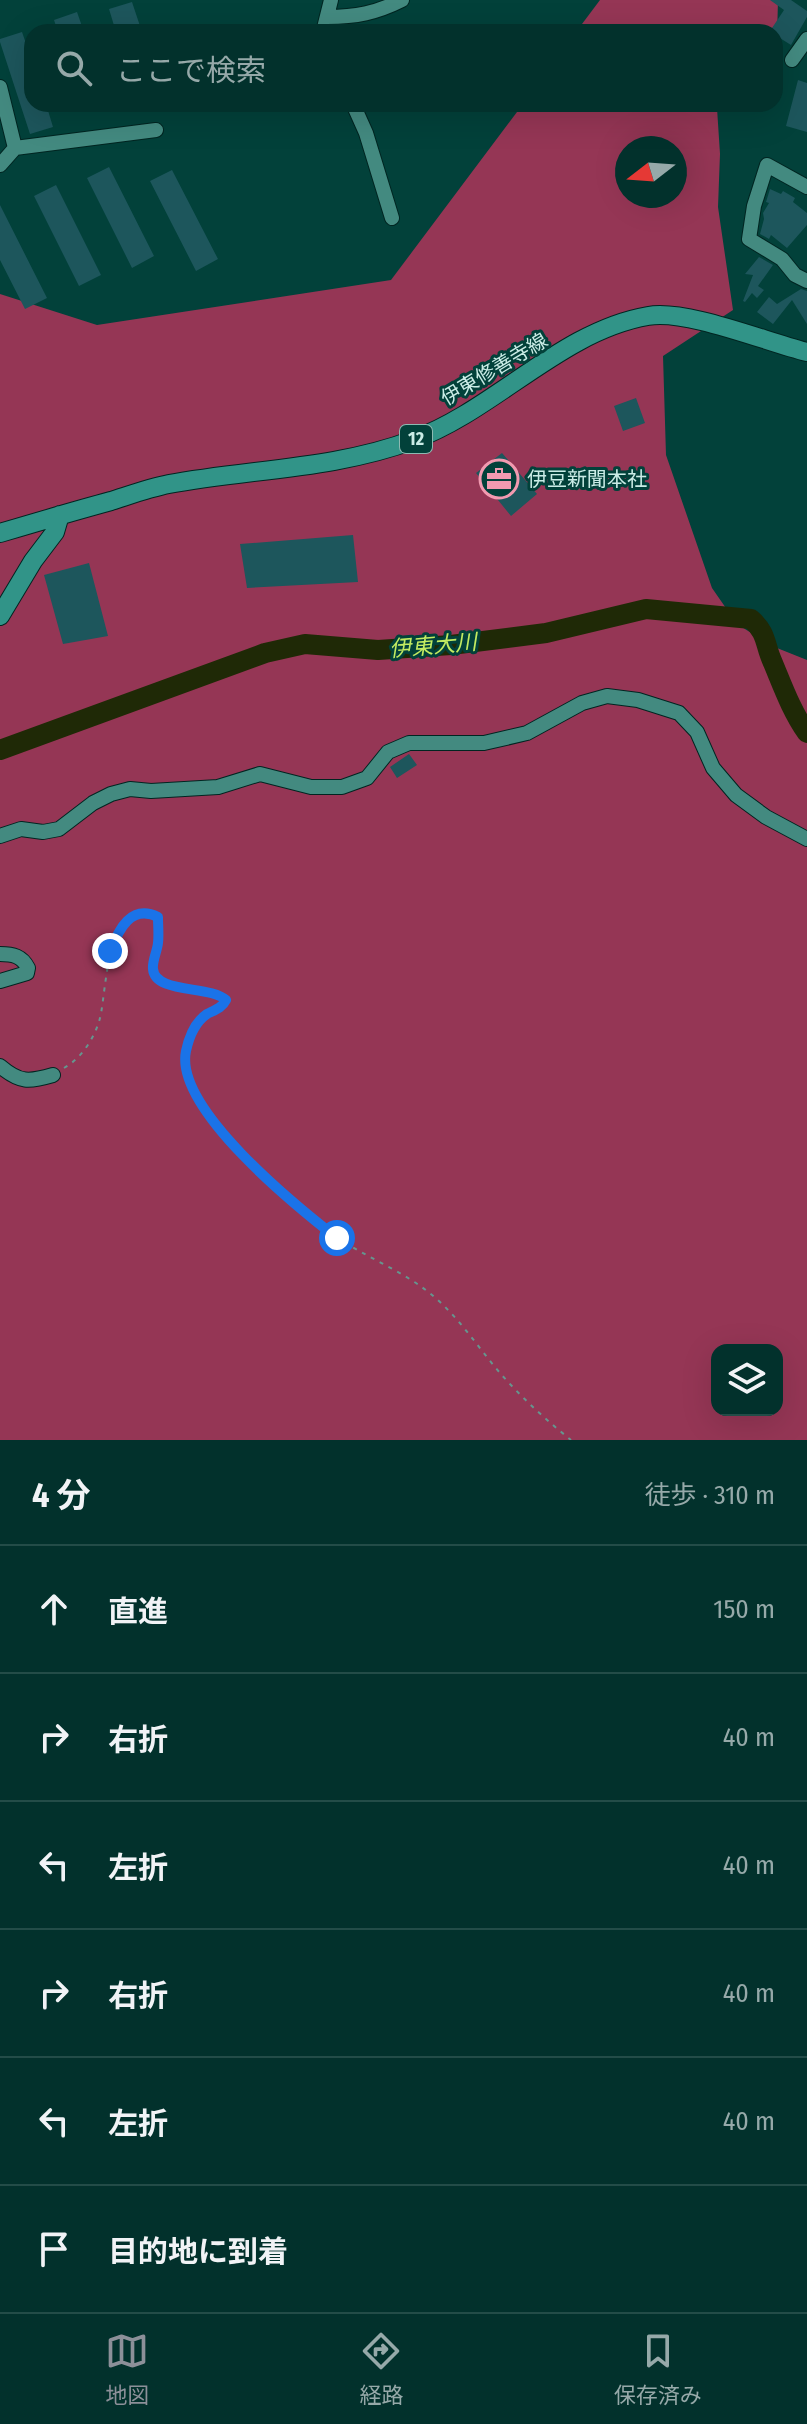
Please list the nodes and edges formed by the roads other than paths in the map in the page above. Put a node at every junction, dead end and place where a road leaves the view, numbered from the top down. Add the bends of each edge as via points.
1 (331, 0) edge
2 (402, 0) edge
3 (327, 17) junction
4 (325, 24) edge
5 (807, 39) edge
6 (792, 60) dead end
7 (0, 87) edge
8 (3, 109) edge
9 (357, 112) edge
10 (156, 130) dead end
11 (15, 148) junction
12 (0, 165) edge
13 (807, 187) edge
14 (392, 218) dead end
15 (807, 281) edge
16 (807, 352) edge
17 (60, 515) junction
18 (0, 533) edge
19 (0, 616) edge
20 (0, 837) edge
21 (807, 839) edge
22 (0, 954) edge
23 (0, 981) edge
24 (0, 1066) edge
25 (53, 1075) road end

1 - 3 street
2 - 3 street via 366,15
3 - 4 street
5 - 6 street
7 - 8 street
8 - 11 street
9 - 14 street
10 - 11 street
11 - 12 street
13 - 15 street via 767,165 749,239
16 - 17 main road, 伊東修善寺線 / 12 via 681,317 652,315 591,335 455,419 373,454 165,485
17 - 18 main road, 伊東修善寺線 / 12
17 - 19 main road via 55,532
20 - 21 street via 21,829 59,829 93,803 130,789 218,787 260,774 311,787 342,787 367,778 388,752 409,743 484,743 527,733 582,703 607,696 679,713 736,795
22 - 23 street via 13,954 28,968 27,973
24 - 25 street via 19,1079

